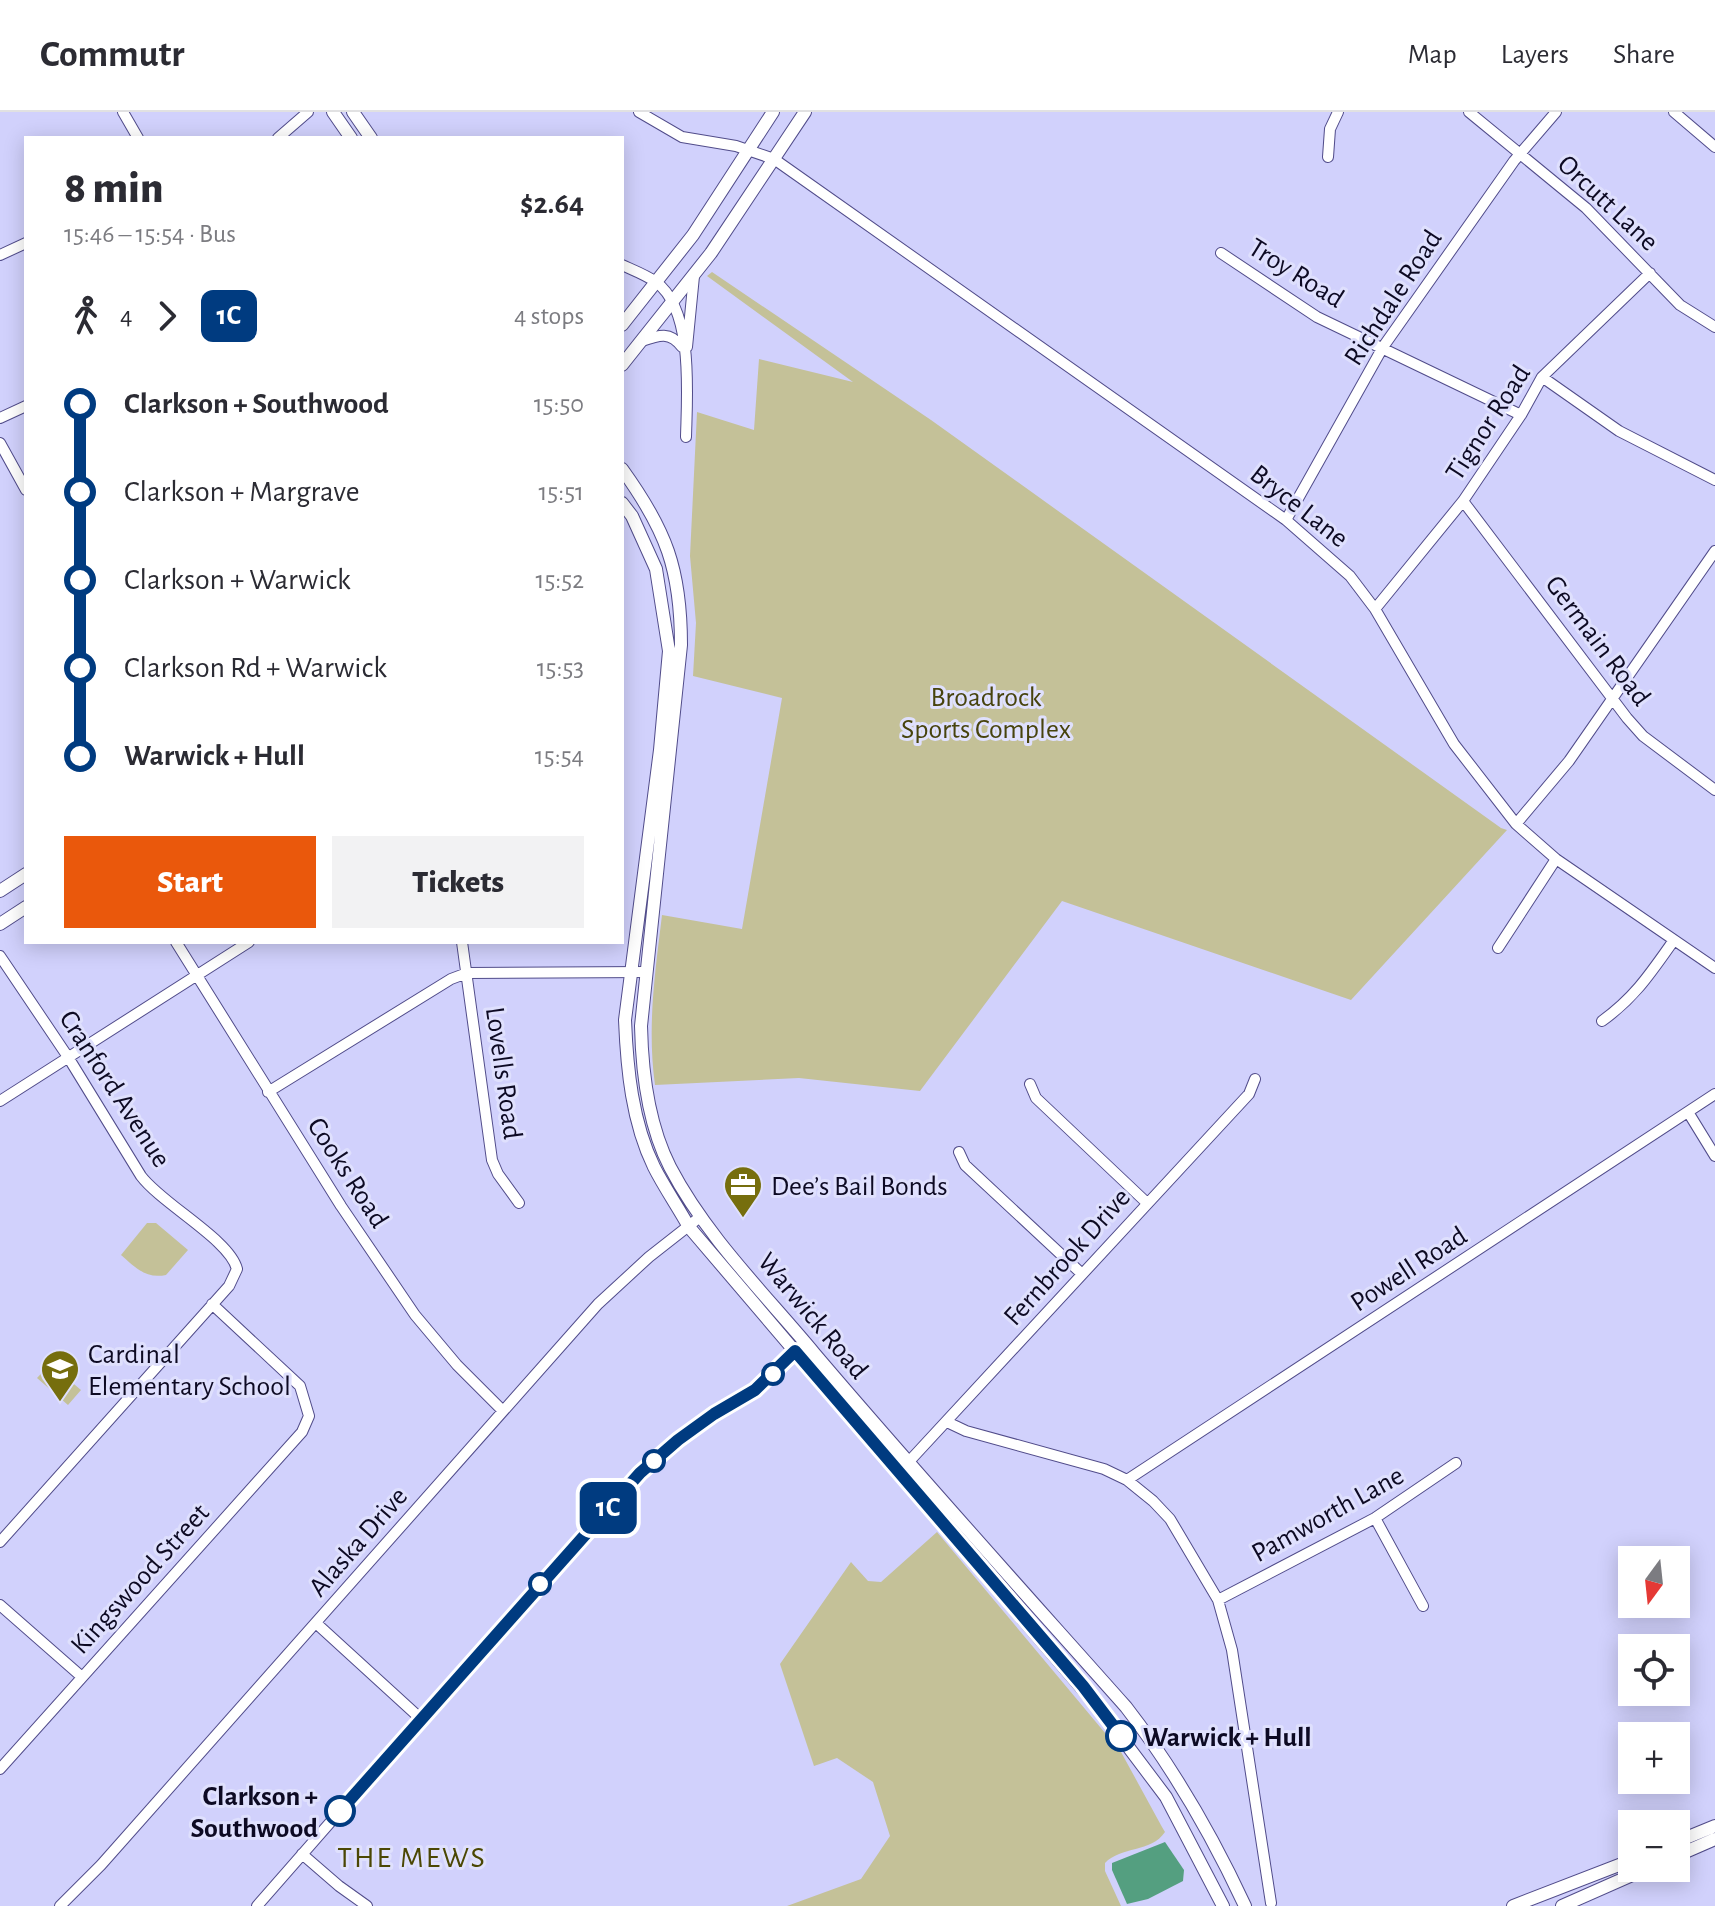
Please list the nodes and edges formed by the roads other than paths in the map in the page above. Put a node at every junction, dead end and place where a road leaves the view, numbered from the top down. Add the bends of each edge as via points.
1 (123, 112) edge
2 (308, 112) edge
3 (333, 112) edge
4 (353, 112) edge
5 (639, 112) edge
6 (773, 112) edge
7 (805, 112) edge
8 (1338, 112) edge
9 (1469, 112) edge
10 (1556, 112) edge
11 (1674, 112) edge
12 (137, 136) edge
13 (280, 136) edge
14 (350, 136) edge
15 (370, 136) edge
16 (1715, 147) edge
17 (749, 149) junction
18 (1520, 155) junction
19 (1328, 157) dead end
20 (774, 159) junction
21 (24, 244) edge
22 (1221, 253) dead end
23 (0, 255) edge
24 (624, 266) edge
25 (1650, 273) junction
26 (694, 276) junction
27 (657, 283) junction
28 (673, 303) junction
29 (624, 323) edge
30 (1715, 327) edge
31 (642, 341) junction
32 (1383, 347) junction
33 (686, 353) junction
34 (624, 363) edge
35 (1542, 377) junction
36 (24, 407) edge
37 (1521, 415) junction
38 (0, 418) edge
39 (686, 437) dead end
40 (0, 443) edge
41 (624, 472) edge
42 (1715, 480) edge
43 (24, 486) edge
44 (1463, 501) junction
45 (624, 506) edge
46 (1286, 520) junction
47 (1715, 551) edge
48 (1375, 609) junction
49 (1613, 697) junction
50 (1715, 790) edge
51 (1516, 824) junction
52 (1556, 859) junction
53 (24, 875) edge
54 (0, 891) edge
55 (24, 908) edge
56 (0, 924) edge
57 (1674, 940) junction
58 (177, 944) edge
59 (246, 944) edge
60 (462, 944) edge
61 (1498, 948) dead end
62 (0, 956) edge
63 (1715, 968) edge
64 (631, 971) junction
65 (647, 972) junction
66 (198, 973) junction
67 (467, 973) junction
68 (1602, 1021) dead end
69 (68, 1057) junction
70 (1255, 1079) dead end
71 (1030, 1084) dead end
72 (268, 1092) junction
73 (1715, 1094) edge
74 (0, 1101) edge
75 (1688, 1112) junction
76 (959, 1152) dead end
77 (1715, 1156) edge
78 (519, 1203) dead end
79 (1147, 1203) junction
80 (700, 1217) junction
81 (689, 1227) junction
82 (1082, 1274) junction
83 (212, 1304) junction
84 (800, 1346) junction
85 (503, 1411) junction
86 (947, 1422) junction
87 (1456, 1463) dead end
88 (903, 1467) junction
89 (1127, 1480) junction
90 (1375, 1518) junction
91 (0, 1542) edge
92 (1218, 1600) junction
93 (0, 1605) edge
94 (1423, 1606) dead end
95 (317, 1624) junction
96 (82, 1677) junction
97 (421, 1719) junction
98 (0, 1769) edge
99 (1715, 1826) edge
100 (1690, 1836) edge
101 (1715, 1839) edge
102 (1690, 1850) edge
103 (302, 1854) junction
104 (1618, 1865) edge
105 (1618, 1881) edge
106 (1271, 1903) dead end
107 (60, 1906) edge
108 (257, 1906) edge
109 (367, 1906) edge
110 (1223, 1906) edge
111 (1245, 1906) edge
112 (1513, 1906) edge
113 (1562, 1906) edge

1 - 12 street
2 - 13 street
3 - 14 main road
4 - 15 main road
5 - 17 street, Bryce Lane via 682,137
6 - 17 main road
7 - 20 main road
8 - 19 street via 1330,129
9 - 18 street, Orcutt Lane
10 - 18 street, Richdale Road
11 - 16 street
17 - 20 street, Bryce Lane
17 - 27 main road
18 - 25 street, Orcutt Lane via 1586,208
18 - 32 street, Richdale Road
20 - 26 main road
20 - 46 street, Bryce Lane
21 - 23 street
22 - 32 street, Troy Road via 1317,317
24 - 27 street
25 - 30 street, Orcutt Lane via 1680,305
25 - 35 street, Tignor Road
26 - 28 main road
26 - 33 street
27 - 28 street
27 - 29 main road
28 - 31 main road
28 - 33 street
31 - 33 street via 670,336
31 - 34 main road
32 - 37 street, Troy Road
32 - 46 street, Richdale Road
33 - 39 street
35 - 37 street, Tignor Road
35 - 42 street via 1619,431
36 - 38 street
37 - 44 street, Tignor Road
40 - 43 street
41 - 65 main road, Warwick Road via 663,532 681,613
44 - 48 street, Tignor Road
44 - 49 street, Germain Road
45 - 64 main road, Warwick Road via 656,569 669,651
46 - 48 street, Bryce Lane via 1350,576
47 - 49 street
48 - 51 street, Bryce Lane via 1454,744
49 - 50 street, Germain Road via 1643,736
49 - 51 street
51 - 52 street, Bryce Lane
52 - 57 street, Bryce Lane
52 - 61 street
53 - 54 main road
55 - 56 main road
57 - 63 street, Bryce Lane
57 - 68 street via 1633,996
58 - 66 street, Cooks Road
59 - 66 street
60 - 67 street, Lovells Road
62 - 69 street, Cranford Avenue
64 - 65 street
64 - 67 street
64 - 81 main road, Warwick Road via 626,1063 639,1130
65 - 80 main road, Warwick Road via 641,1026 650,1109 669,1165
66 - 69 street
66 - 72 street, Cooks Road
67 - 72 street
67 - 78 street, Lovells Road via 492,1160
69 - 74 street
69 - 83 street, Cranford Avenue via 145,1181 228,1251 237,1269
70 - 79 street, Fernbrook Drive via 1249,1094
71 - 79 street via 1036,1098
72 - 85 street, Cooks Road via 415,1315
73 - 75 street, Powell Road
75 - 77 street
75 - 89 street, Powell Road
76 - 82 street via 965,1165
79 - 82 street, Fernbrook Drive
80 - 81 street, Alaska Drive
80 - 84 main road, Warwick Road
81 - 84 main road, Warwick Road
81 - 85 street, Alaska Drive via 598,1304
82 - 86 street, Fernbrook Drive
83 - 91 street
83 - 96 street, Kingswood Street via 300,1386 309,1416 302,1432
84 - 88 main road, Warwick Road
84 - 97 street via 755,1390 714,1414 640,1473
85 - 95 street, Alaska Drive
86 - 88 street, Fernbrook Drive
86 - 89 street
87 - 90 street, Pamworth Lane
88 - 110 main road, Warwick Road via 1152,1777
88 - 111 main road, Warwick Road via 1126,1707 1195,1806
89 - 92 street via 1170,1519
90 - 92 street, Pamworth Lane
90 - 94 street
92 - 106 street via 1232,1650
93 - 96 street
95 - 97 street
95 - 107 street, Alaska Drive
96 - 98 street, Kingswood Street
97 - 103 street
99 - 100 main road
101 - 102 main road
103 - 108 street
103 - 109 street
104 - 112 main road
105 - 113 main road

